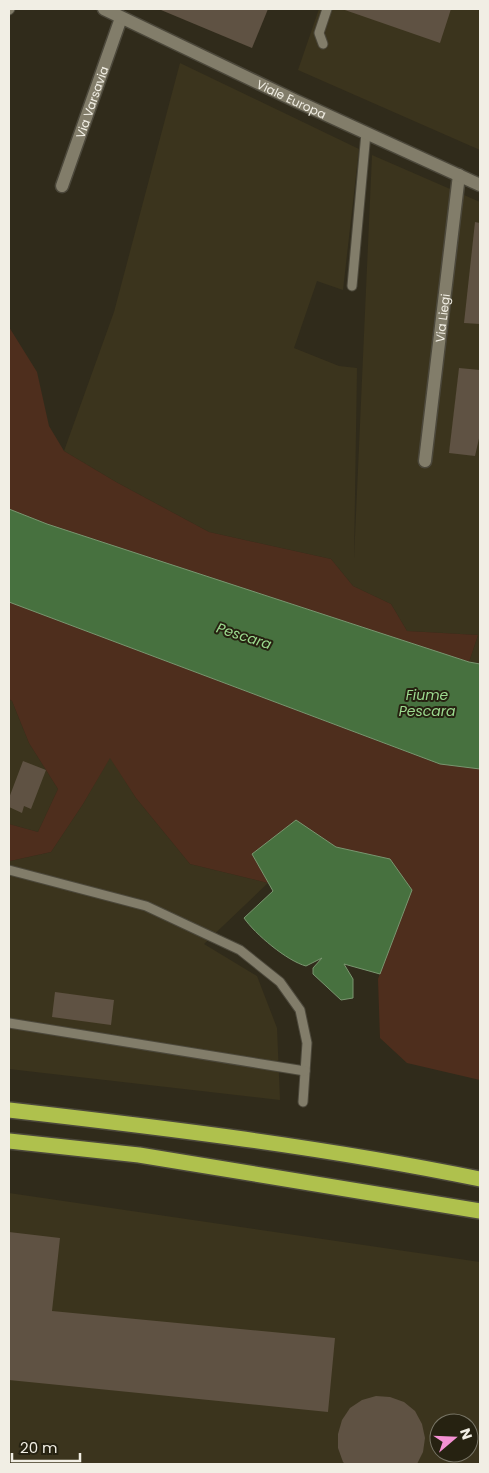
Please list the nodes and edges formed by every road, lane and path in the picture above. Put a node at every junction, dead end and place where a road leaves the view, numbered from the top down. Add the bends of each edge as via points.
1 (104, 9) edge
2 (327, 9) edge
3 (121, 18) junction
4 (323, 44) dead end
5 (366, 133) junction
6 (460, 176) junction
7 (480, 183) edge
8 (62, 186) dead end
9 (352, 286) dead end
10 (425, 461) dead end
11 (9, 870) edge
12 (9, 1023) edge
13 (305, 1071) junction
14 (303, 1102) dead end
15 (9, 1110) edge
16 (9, 1141) edge
17 (480, 1179) edge
18 (480, 1210) edge

1 - 3 street, Viale Europa
2 - 4 lane via 319,33
3 - 5 street, Viale Europa
3 - 8 street, Via Varsavia
5 - 6 street, Viale Europa
5 - 9 lane
6 - 7 street, Viale Europa
6 - 10 street, Via Liegi
11 - 13 lane via 146,906 240,950 280,982 300,1010 307,1043
12 - 13 lane
13 - 14 lane
15 - 17 highway via 177,1129
16 - 18 highway via 139,1155

